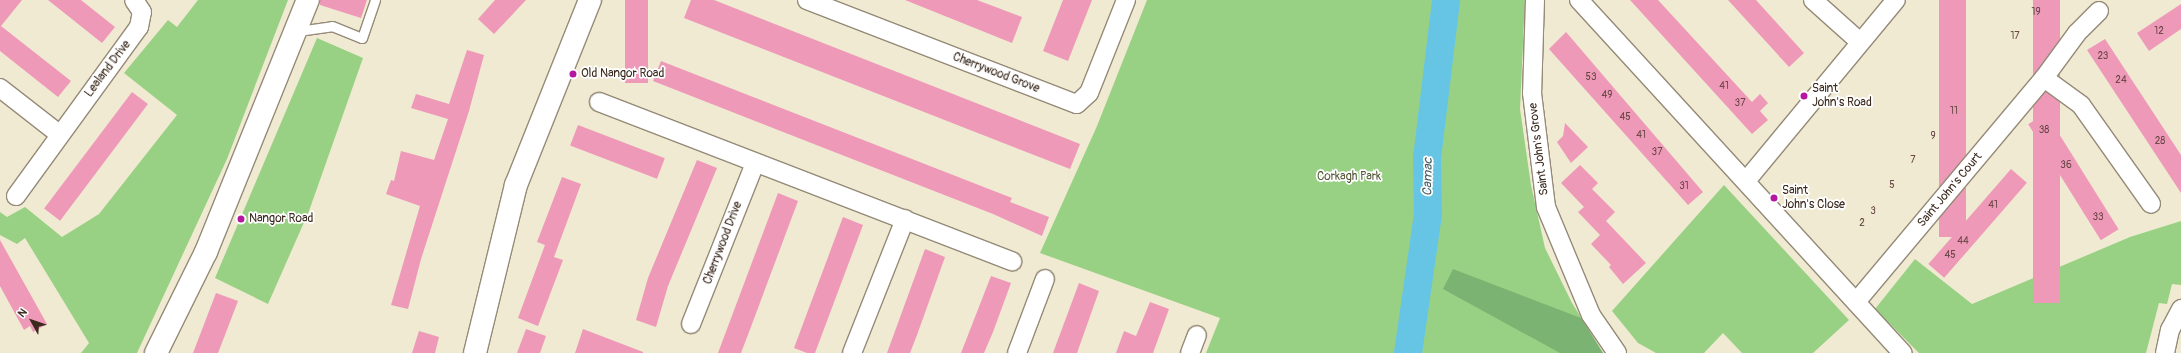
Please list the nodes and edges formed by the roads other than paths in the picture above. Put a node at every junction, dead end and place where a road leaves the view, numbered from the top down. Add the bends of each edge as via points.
1 (134, 0) edge
2 (308, 0) edge
3 (375, 0) edge
4 (590, 0) edge
5 (807, 0) edge
6 (1126, 0) edge
7 (1535, 0) edge
8 (1579, 0) edge
9 (1813, 0) edge
10 (1896, 0) edge
11 (2099, 12) dead end
12 (298, 31) junction
13 (1860, 42) junction
14 (2044, 78) junction
15 (0, 88) edge
16 (599, 102) dead end
17 (59, 134) junction
18 (755, 162) junction
19 (1746, 181) junction
20 (16, 196) dead end
21 (2151, 204) dead end
22 (904, 219) junction
23 (1012, 261) dead end
24 (1045, 279) dead end
25 (1856, 302) junction
26 (2181, 309) edge
27 (691, 324) dead end
28 (1197, 334) dead end
29 (156, 353) edge
30 (475, 353) edge
31 (852, 353) edge
32 (1017, 353) edge
33 (1190, 353) edge
34 (1617, 353) edge
35 (1903, 353) edge
36 (2165, 353) edge

1 - 17 street, Lealand Drive via 142,12 139,28
2 - 12 main road
3 - 12 lane via 362,38 332,26
4 - 30 main road via 516,185
5 - 6 street, Cherrywood Grove via 1077,104 1089,93
7 - 34 street, Saint John's Grove via 1532,93 1546,207 1591,315
8 - 19 street
9 - 13 street
10 - 13 street
11 - 14 street, Saint John's Court via 2077,33
12 - 29 main road via 206,252
13 - 19 street
14 - 21 street via 2081,106
14 - 25 street, Saint John's Court
15 - 17 street
16 - 18 street
17 - 20 street, Lealand Drive
18 - 22 street
18 - 27 street, Cherrywood Drive
19 - 25 street
22 - 23 street
22 - 31 street
24 - 32 street
25 - 35 street
26 - 36 street via 2170,330
28 - 33 street

